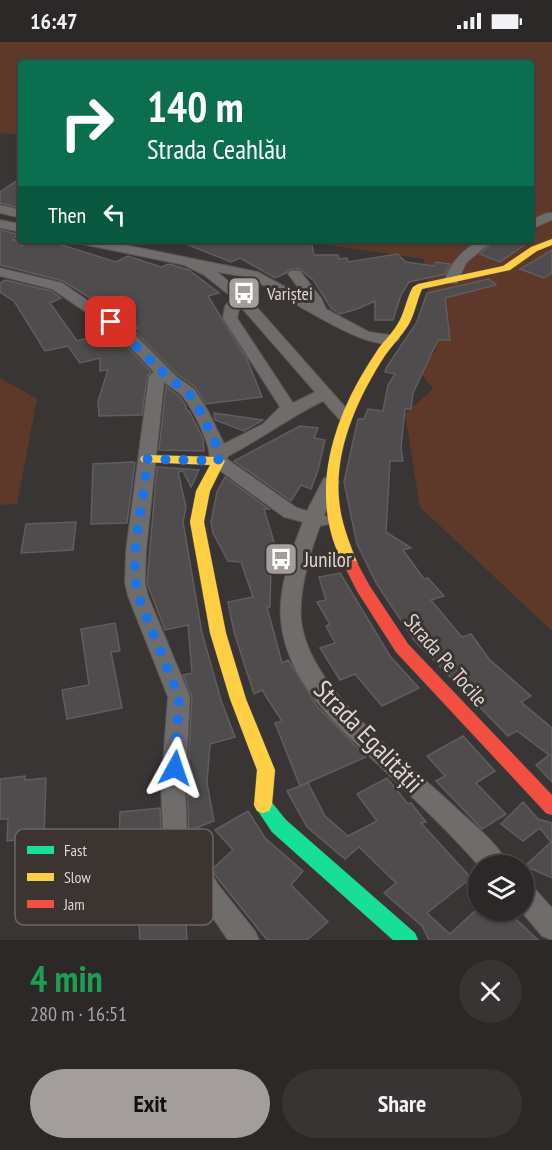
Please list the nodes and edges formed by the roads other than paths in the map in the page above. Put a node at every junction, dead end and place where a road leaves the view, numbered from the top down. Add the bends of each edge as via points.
1 (0, 209) edge
2 (18, 213) edge
3 (551, 216) edge
4 (0, 224) edge
5 (534, 224) edge
6 (18, 227) edge
7 (552, 242) edge
8 (96, 243) edge
9 (483, 243) edge
10 (188, 262) junction
11 (0, 272) edge
12 (295, 274) dead end
13 (452, 280) junction
14 (242, 299) junction
15 (320, 312) junction
16 (392, 339) junction
17 (158, 376) dead end
18 (325, 393) junction
19 (286, 413) junction
20 (345, 416) junction
21 (219, 457) junction
22 (147, 459) junction
23 (330, 482) junction
24 (313, 519) junction
25 (338, 522) junction
26 (552, 807) edge
27 (175, 829) edge
28 (486, 855) edge
29 (213, 899) edge
30 (534, 907) edge
31 (552, 927) edge
32 (245, 940) edge
33 (408, 940) edge

1 - 2 street
3 - 5 street
4 - 6 street
7 - 13 street via 506,268
8 - 10 street
9 - 13 street via 454,267
10 - 14 street via 209,272
10 - 15 street via 253,275
11 - 21 street via 57,286 123,332 188,392
12 - 15 street
13 - 16 street, Strada Pe Tocile via 418,287 408,316
14 - 18 street
14 - 19 street via 233,303 230,318 288,407
15 - 16 street via 365,336
16 - 20 street, Strada Pe Tocile
17 - 22 street
18 - 19 street
18 - 20 street
19 - 21 street
20 - 23 street, Strada Pe Tocile
21 - 22 street
21 - 24 street via 291,513
21 - 33 street via 203,490 197,522 218,633 266,770 263,805 279,826
22 - 27 street via 135,583 179,697 173,788
23 - 24 street, Strada Egalității
23 - 25 street, Strada Pe Tocile
24 - 25 street
24 - 28 street, Strada Egalității via 303,540 291,619 297,647 314,681 340,713
25 - 26 street, Strada Pe Tocile via 342,545 362,587 402,648
29 - 32 street
30 - 31 street

